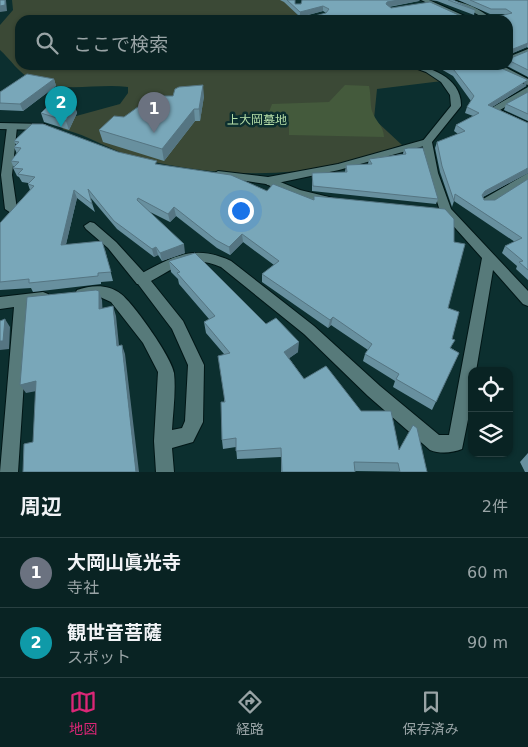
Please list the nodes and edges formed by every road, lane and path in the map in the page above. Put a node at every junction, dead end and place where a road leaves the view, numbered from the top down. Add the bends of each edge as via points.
1 (446, 0) edge
2 (426, 2) edge
3 (416, 6) edge
4 (456, 15) edge
5 (482, 15) edge
6 (528, 51) edge
7 (513, 58) edge
8 (428, 70) edge
9 (502, 70) edge
10 (528, 82) edge
11 (528, 90) edge
12 (0, 126) edge
13 (12, 127) junction
14 (528, 127) edge
15 (56, 130) edge
16 (427, 142) junction
17 (206, 172) edge
18 (528, 176) edge
19 (268, 181) junction
20 (339, 202) edge
21 (487, 202) edge
22 (12, 209) edge
23 (90, 226) dead end
24 (488, 258) junction
25 (142, 280) junction
26 (22, 300) junction
27 (528, 300) edge
28 (0, 303) edge
29 (162, 441) junction
30 (9, 472) edge
31 (165, 472) edge

1 - 5 street
2 - 3 street
2 - 4 street
6 - 7 street
8 - 16 street via 445,80 457,100 456,106
9 - 10 street
11 - 14 street via 493,110
12 - 13 street
13 - 15 street
13 - 22 street via 13,147 7,171
16 - 19 street via 339,167
16 - 24 street via 441,211 458,220
17 - 19 street
18 - 21 street
19 - 20 street via 312,198
23 - 25 street via 112,245
24 - 25 street via 456,443 436,444 308,330 213,256 193,256
24 - 27 street
25 - 29 street via 178,325 196,365 194,422 187,436
26 - 28 street
26 - 29 street via 102,291 116,298 148,338 166,372
26 - 30 street
29 - 31 street

